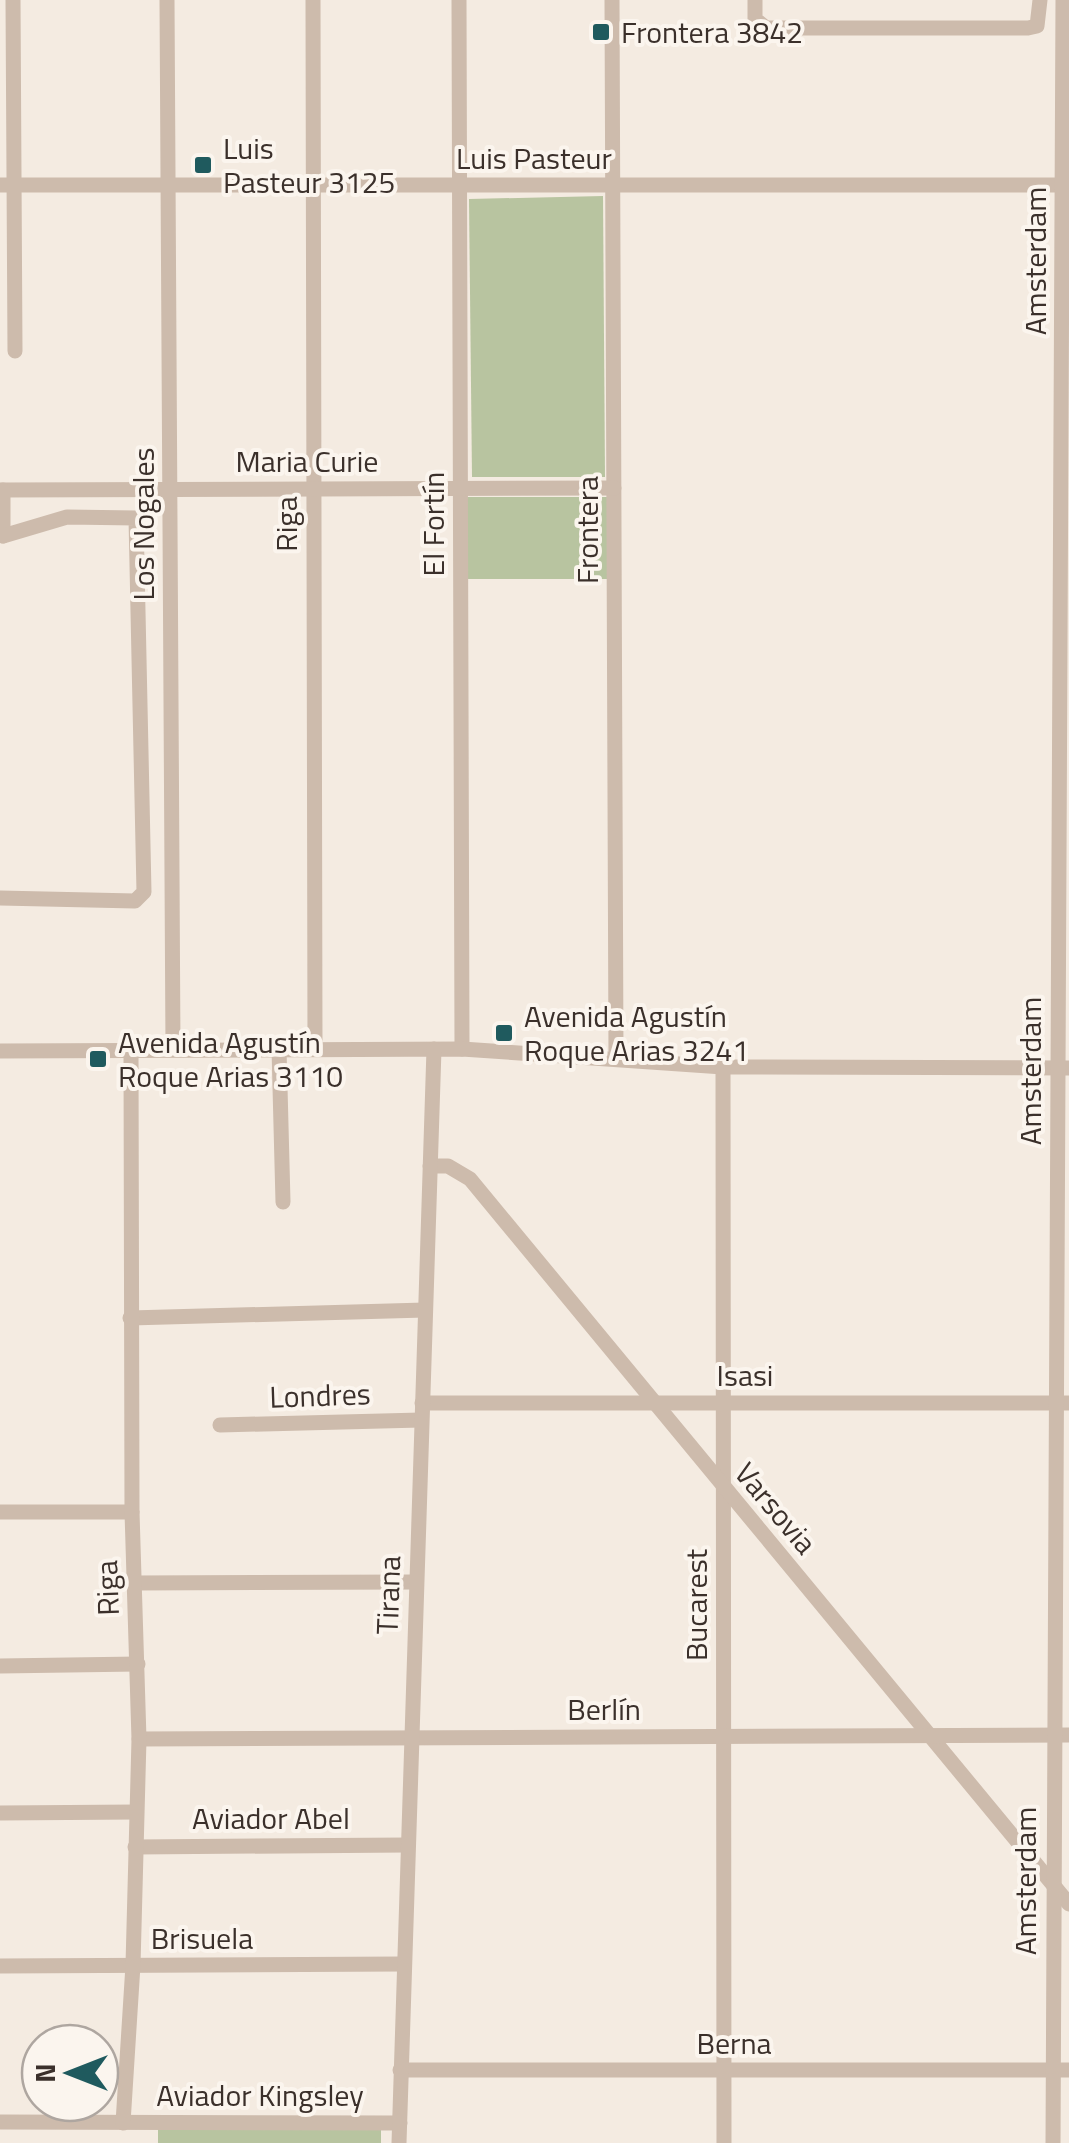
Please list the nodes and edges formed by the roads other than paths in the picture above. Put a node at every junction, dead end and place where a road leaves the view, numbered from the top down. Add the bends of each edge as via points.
1 (13, 0) edge
2 (166, 0) edge
3 (313, 0) edge
4 (459, 0) edge
5 (612, 0) edge
6 (755, 0) edge
7 (1040, 0) edge
8 (1063, 0) edge
9 (7, 185) edge
10 (168, 185) junction
11 (313, 185) junction
12 (460, 185) junction
13 (613, 185) junction
14 (1066, 185) edge
15 (14, 351) dead end
16 (1065, 484) edge
17 (171, 488) junction
18 (614, 488) junction
19 (314, 489) junction
20 (460, 489) junction
21 (2, 490) edge
22 (2, 535) edge
23 (0, 898) edge
24 (173, 1048) junction
25 (315, 1048) junction
26 (434, 1048) junction
27 (462, 1048) junction
28 (279, 1049) junction
29 (132, 1050) junction
30 (0, 1051) edge
31 (616, 1059) junction
32 (723, 1067) junction
33 (1063, 1068) edge
34 (430, 1166) junction
35 (283, 1202) dead end
36 (425, 1310) junction
37 (130, 1318) junction
38 (654, 1403) junction
39 (723, 1403) junction
40 (1062, 1403) edge
41 (422, 1411) junction
42 (220, 1425) dead end
43 (723, 1486) junction
44 (0, 1512) edge
45 (132, 1512) junction
46 (134, 1582) junction
47 (416, 1582) junction
48 (138, 1664) junction
49 (0, 1666) edge
50 (1061, 1735) edge
51 (723, 1736) junction
52 (929, 1736) junction
53 (411, 1738) junction
54 (139, 1739) junction
55 (136, 1812) junction
56 (0, 1813) edge
57 (407, 1845) junction
58 (135, 1847) junction
59 (1052, 1884) junction
60 (1069, 1904) edge
61 (404, 1964) junction
62 (0, 1966) edge
63 (133, 1966) junction
64 (400, 2070) junction
65 (723, 2070) junction
66 (1061, 2070) edge
67 (0, 2122) edge
68 (123, 2122) junction
69 (144, 2122) junction
70 (400, 2123) junction
71 (144, 2143) edge
72 (399, 2143) edge
73 (724, 2143) edge
74 (1053, 2143) edge

1 - 9 street
2 - 10 street, Los Nogales
3 - 11 street, Riga
4 - 12 street, El Fortín
5 - 13 street, Frontera
6 - 7 street via 755,19 766,28 1028,28 1040,19
8 - 14 street, Amsterdam
9 - 10 street, Luis Pasteur
9 - 15 street
10 - 11 street, Luis Pasteur
10 - 17 street, Los Nogales
11 - 12 street, Luis Pasteur
11 - 19 street, Riga
12 - 13 street, Luis Pasteur
12 - 20 street, El Fortín
13 - 14 street, Luis Pasteur
13 - 18 street, Frontera
14 - 16 street, Amsterdam
16 - 33 street, Amsterdam
17 - 19 street, Maria Curie
17 - 21 street, Maria Curie
17 - 24 street, Los Nogales
18 - 20 street, Maria Curie
18 - 31 street, Frontera
19 - 20 street, Maria Curie
19 - 25 street, Riga
20 - 27 street, El Fortín
21 - 22 street
22 - 23 street via 67,517 136,518 144,892 135,901
24 - 28 street
24 - 29 street
25 - 26 street
25 - 28 street
26 - 27 street
26 - 34 street, Tirana
27 - 31 street
28 - 35 street
29 - 30 street
29 - 37 street, Riga
31 - 32 street
32 - 33 street
32 - 39 street, Bucarest
33 - 40 street, Amsterdam
34 - 36 street, Tirana
34 - 38 street, Varsovia via 448,1166 470,1179
36 - 37 street
36 - 41 street, Tirana
37 - 45 street, Riga
38 - 39 street, Isasi
38 - 41 street, Isasi
38 - 43 street, Varsovia
39 - 40 street, Isasi
39 - 43 street, Bucarest
40 - 50 street, Amsterdam
41 - 42 street, Londres
41 - 47 street, Tirana
43 - 51 street, Bucarest
43 - 52 street, Varsovia
44 - 45 street
45 - 46 street, Riga
46 - 47 street
46 - 48 street, Riga
47 - 53 street, Tirana
48 - 49 street
48 - 54 street, Riga
50 - 52 street, Berlín
50 - 59 street, Amsterdam
51 - 52 street, Berlín
51 - 53 street, Berlín
51 - 65 street, Bucarest
52 - 59 street, Varsovia
53 - 54 street, Berlín
53 - 57 street, Tirana
54 - 55 street, Riga
55 - 56 street
55 - 58 street, Riga
57 - 58 street, Aviador Abel
57 - 61 street, Tirana
58 - 63 street, Riga
59 - 60 street, Varsovia
59 - 66 street, Amsterdam
61 - 63 street, Brisuela
61 - 64 street, Tirana
62 - 63 street, Brisuela
63 - 68 street, Riga
64 - 65 street, Berna
64 - 70 street, Tirana
65 - 66 street, Berna
65 - 73 street, Bucarest
66 - 74 street, Amsterdam
67 - 68 street, Aviador Kingsley
68 - 69 street, Aviador Kingsley
69 - 70 street, Aviador Kingsley
69 - 71 street
70 - 72 street, Tirana

